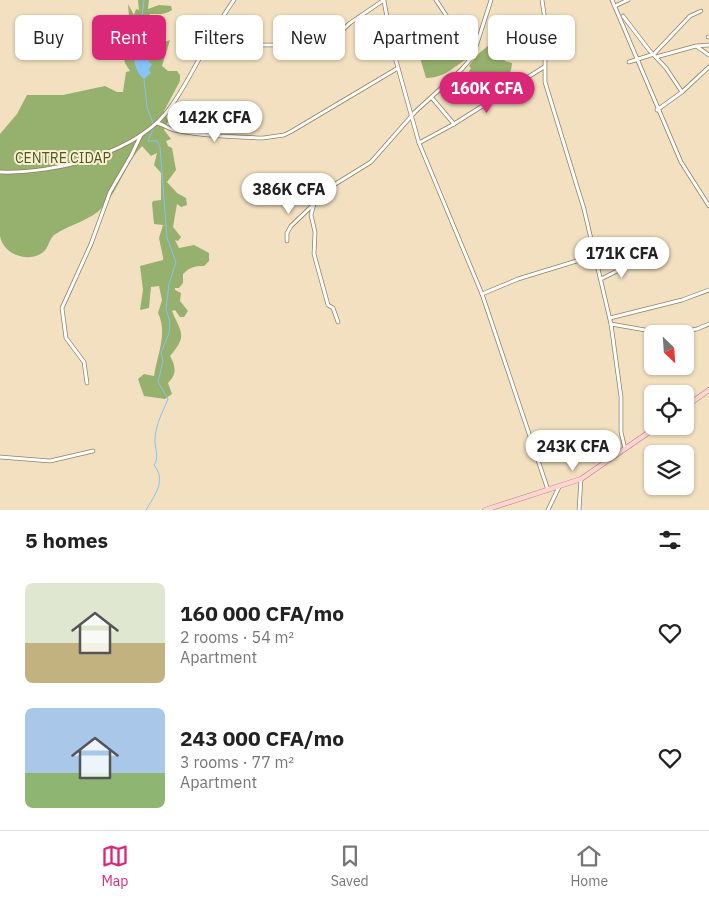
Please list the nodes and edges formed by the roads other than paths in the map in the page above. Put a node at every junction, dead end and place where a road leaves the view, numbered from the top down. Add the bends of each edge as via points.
1 (234, 0) edge
2 (384, 0) edge
3 (436, 0) edge
4 (491, 0) edge
5 (542, 0) edge
6 (612, 0) edge
7 (628, 0) edge
8 (615, 6) junction
9 (701, 11) dead end
10 (224, 15) edge
11 (446, 15) edge
12 (623, 16) dead end
13 (478, 40) edge
14 (263, 45) edge
15 (709, 45) edge
16 (696, 46) junction
17 (709, 55) edge
18 (654, 56) junction
19 (637, 59) junction
20 (197, 60) edge
21 (469, 60) edge
22 (629, 62) dead end
23 (709, 66) edge
24 (544, 67) junction
25 (398, 68) junction
26 (682, 92) junction
27 (432, 98) junction
28 (657, 110) junction
29 (410, 117) junction
30 (154, 124) junction
31 (454, 124) junction
32 (141, 134) junction
33 (419, 143) junction
34 (0, 172) edge
35 (314, 204) junction
36 (709, 206) edge
37 (287, 241) dead end
38 (596, 255) junction
39 (631, 259) dead end
40 (601, 279) junction
41 (709, 290) edge
42 (482, 294) junction
43 (610, 318) junction
44 (338, 322) dead end
45 (611, 324) junction
46 (709, 324) edge
47 (87, 383) dead end
48 (709, 390) edge
49 (694, 401) edge
50 (646, 435) edge
51 (625, 450) junction
52 (93, 451) dead end
53 (0, 457) edge
54 (581, 479) junction
55 (559, 487) junction
56 (548, 490) junction
57 (485, 510) edge
58 (548, 510) edge
59 (578, 510) edge

1 - 10 street
2 - 14 street via 317,50 303,52 278,45
2 - 25 street
3 - 11 street
4 - 13 street
5 - 24 street
6 - 8 street
7 - 8 street
8 - 19 street
9 - 18 street via 690,16
12 - 18 street
15 - 16 street
16 - 17 street
16 - 18 street
18 - 19 street
18 - 26 street
19 - 22 street
19 - 28 street
20 - 30 street via 172,106
21 - 27 street
23 - 26 street
24 - 31 street
24 - 38 street via 548,98 570,158
25 - 29 street
25 - 30 street via 292,131 276,137 187,132 172,130 163,123
26 - 28 street
27 - 29 street
27 - 31 street
28 - 36 street via 680,162
29 - 33 street
29 - 35 street via 371,162 316,196
30 - 32 street
31 - 33 street
32 - 34 street via 103,153 60,167 23,173
32 - 47 street via 110,192 62,308 66,338 84,362
33 - 42 street
35 - 37 street via 291,226
35 - 44 street via 311,214 315,232 314,254 328,305 333,308
38 - 40 street
38 - 42 street via 518,279
39 - 40 street
40 - 43 street
41 - 43 street
42 - 56 street
43 - 45 street
45 - 46 street via 668,334
45 - 51 street
48 - 49 main road
50 - 51 main road
51 - 54 main road
52 - 53 street via 50,461
54 - 55 main road
54 - 59 street
55 - 56 main road
55 - 58 street
56 - 57 main road

